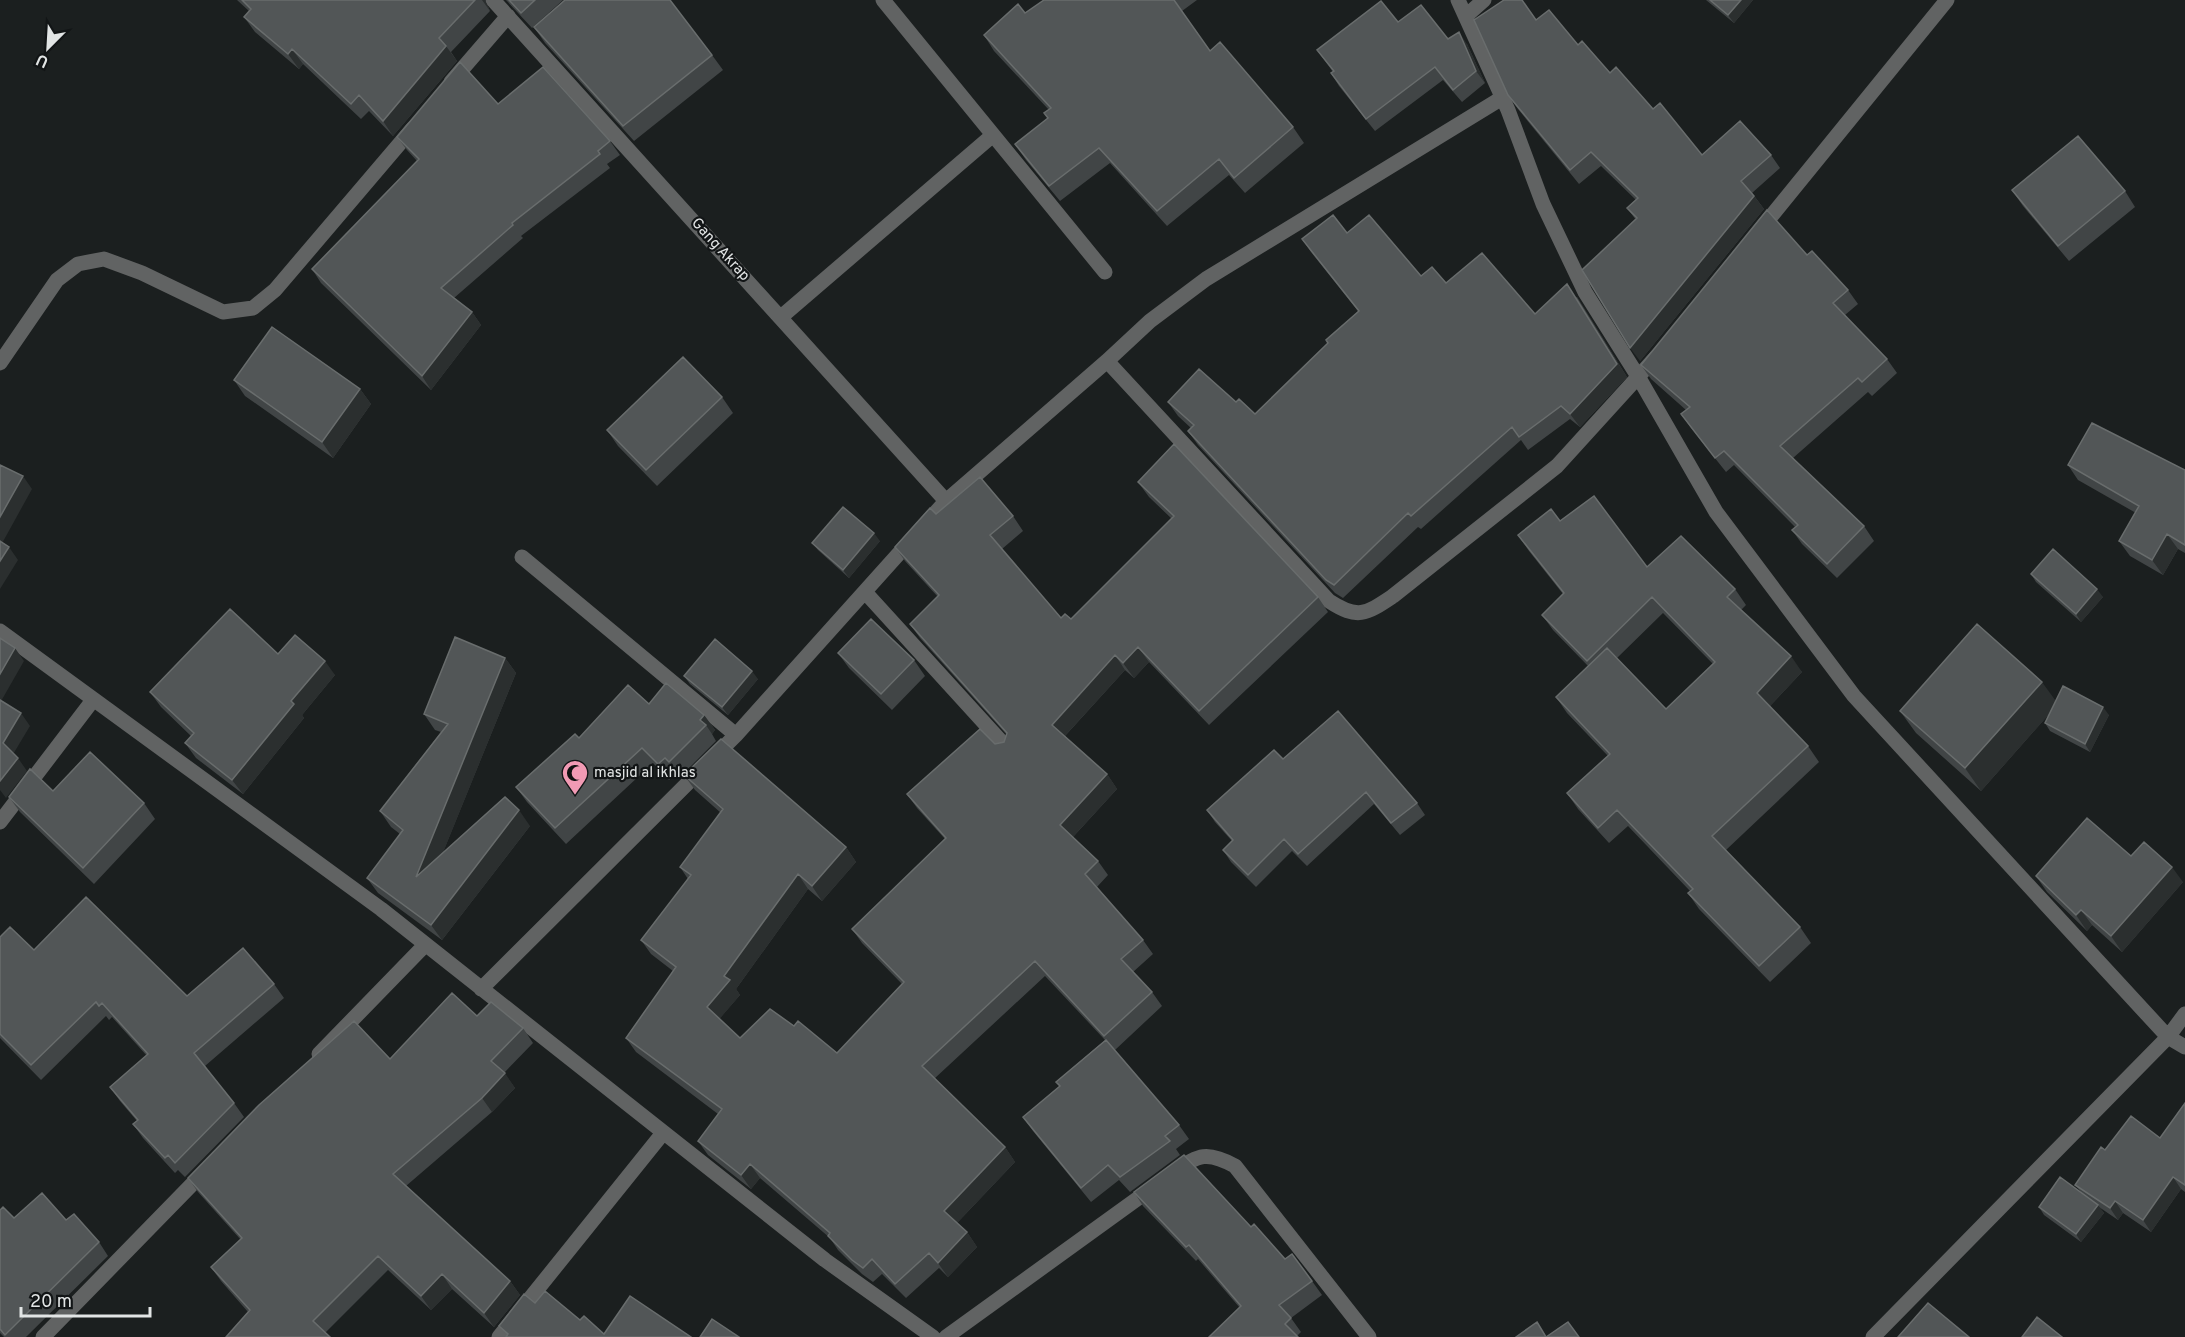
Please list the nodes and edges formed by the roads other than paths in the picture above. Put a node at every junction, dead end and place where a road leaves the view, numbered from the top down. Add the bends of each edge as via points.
1 (494, 0) edge
2 (883, 0) edge
3 (1458, 0) edge
4 (1484, 0) edge
5 (1947, 0) edge
6 (508, 16) junction
7 (1466, 16) junction
8 (438, 98) edge
9 (1502, 98) junction
10 (423, 116) edge
11 (993, 135) junction
12 (1752, 240) edge
13 (1105, 272) dead end
14 (780, 317) junction
15 (1669, 341) edge
16 (1107, 361) junction
17 (0, 363) edge
18 (1639, 378) junction
19 (946, 501) junction
20 (522, 557) dead end
21 (865, 592) junction
22 (0, 632) edge
23 (93, 700) junction
24 (736, 735) junction
25 (1008, 749) edge
26 (0, 822) edge
27 (425, 945) junction
28 (481, 989) junction
29 (2185, 1014) edge
30 (2168, 1036) junction
31 (2185, 1047) edge
32 (309, 1064) edge
33 (663, 1133) junction
34 (218, 1158) edge
35 (1363, 1334) edge
36 (43, 1337) edge
37 (499, 1337) edge
38 (933, 1337) edge
39 (946, 1337) edge
40 (1873, 1337) edge

1 - 6 street, Gang Akrap
2 - 11 street
3 - 7 street
4 - 7 street
5 - 12 street
6 - 8 street
6 - 14 street, Gang Akrap via 536,37
7 - 9 street
9 - 16 street via 1206,279 1150,321
9 - 18 street via 1543,204 1581,282
10 - 17 street via 275,290 253,308 223,312 104,259 78,264 57,280
11 - 13 street
11 - 14 street
14 - 19 street, Gang Akrap
15 - 18 street
16 - 18 street via 1329,601 1359,614 1393,596 1557,466
16 - 19 street
18 - 30 street via 1716,512 1854,696
19 - 21 street
20 - 24 street
21 - 24 street
21 - 25 street
22 - 23 street
23 - 26 street
23 - 27 street
24 - 28 street
27 - 28 street
27 - 32 street
28 - 33 street
29 - 30 street
30 - 31 street
30 - 40 street
33 - 37 street
33 - 38 street via 825,1260
34 - 36 street
35 - 39 street via 1235,1166 1208,1155 1190,1160

